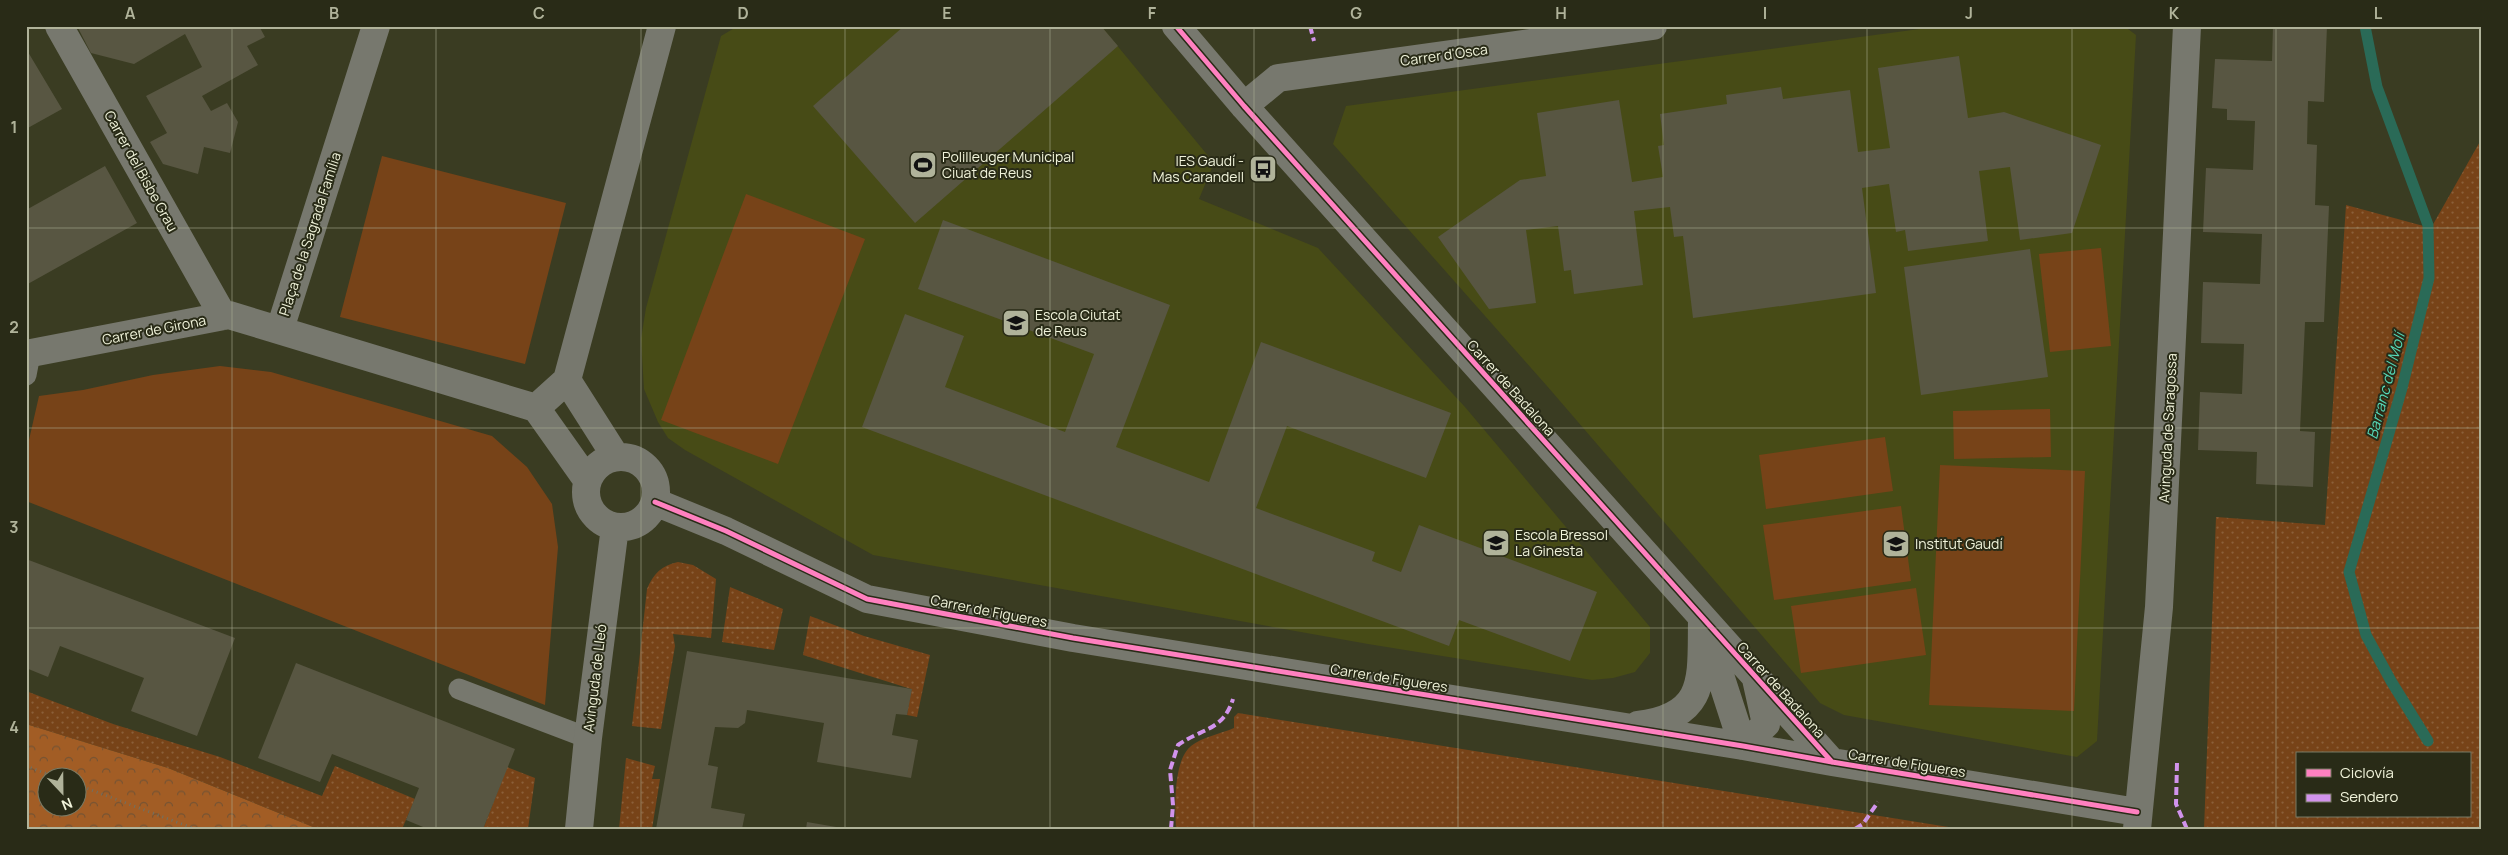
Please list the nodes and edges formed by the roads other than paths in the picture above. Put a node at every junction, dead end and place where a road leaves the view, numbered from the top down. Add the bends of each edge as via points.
1 (59, 26) edge
2 (376, 26) edge
3 (662, 26) edge
4 (1176, 26) edge
5 (1652, 26) edge
6 (2187, 26) edge
7 (1244, 106) junction
8 (223, 316) junction
9 (280, 329) junction
10 (27, 361) edge
11 (567, 380) junction
12 (536, 408) junction
13 (616, 457) junction
14 (587, 480) junction
15 (655, 502) junction
16 (615, 527) junction
17 (1702, 620) junction
18 (1756, 677) junction
19 (459, 689) dead end
20 (1626, 727) junction
21 (588, 738) junction
22 (1743, 746) junction
23 (1832, 762) junction
24 (2137, 820) edge
25 (579, 829) edge

1 - 8 street, Carrer del Bisbe Grau
2 - 9 street, Plaça de la Sagrada Família
3 - 11 street
4 - 7 street, Carrer de Badalona
5 - 7 street, Carrer d'Osca via 1278,78
6 - 24 street, Avinguda de Saragossa via 2159,607
7 - 17 street, Carrer de Badalona
8 - 9 street, Carrer de Girona
8 - 10 street, Carrer de Girona
9 - 12 street, Plaça de la Sagrada Família
11 - 12 street
11 - 13 street
12 - 14 street
13 - 14 street via 598,464
13 - 15 street via 639,461 648,469 654,478
14 - 16 street via 586,500 590,510 596,518
15 - 16 street via 644,519
15 - 20 street, Carrer de Figueres via 726,531 867,599 1073,638
16 - 21 street, Avinguda de Lleó
17 - 18 street, Carrer de Badalona
17 - 20 street via 1698,686 1688,706 1673,716 1650,724
17 - 22 street, Carrer de Badalona
18 - 22 street, Carrer de Badalona via 1766,724
18 - 23 street, Carrer de Badalona
19 - 21 lane
20 - 22 street, Carrer de Figueres
21 - 25 street, Avinguda de Lleó
22 - 23 street, Carrer de Figueres
23 - 24 street, Carrer de Figueres

